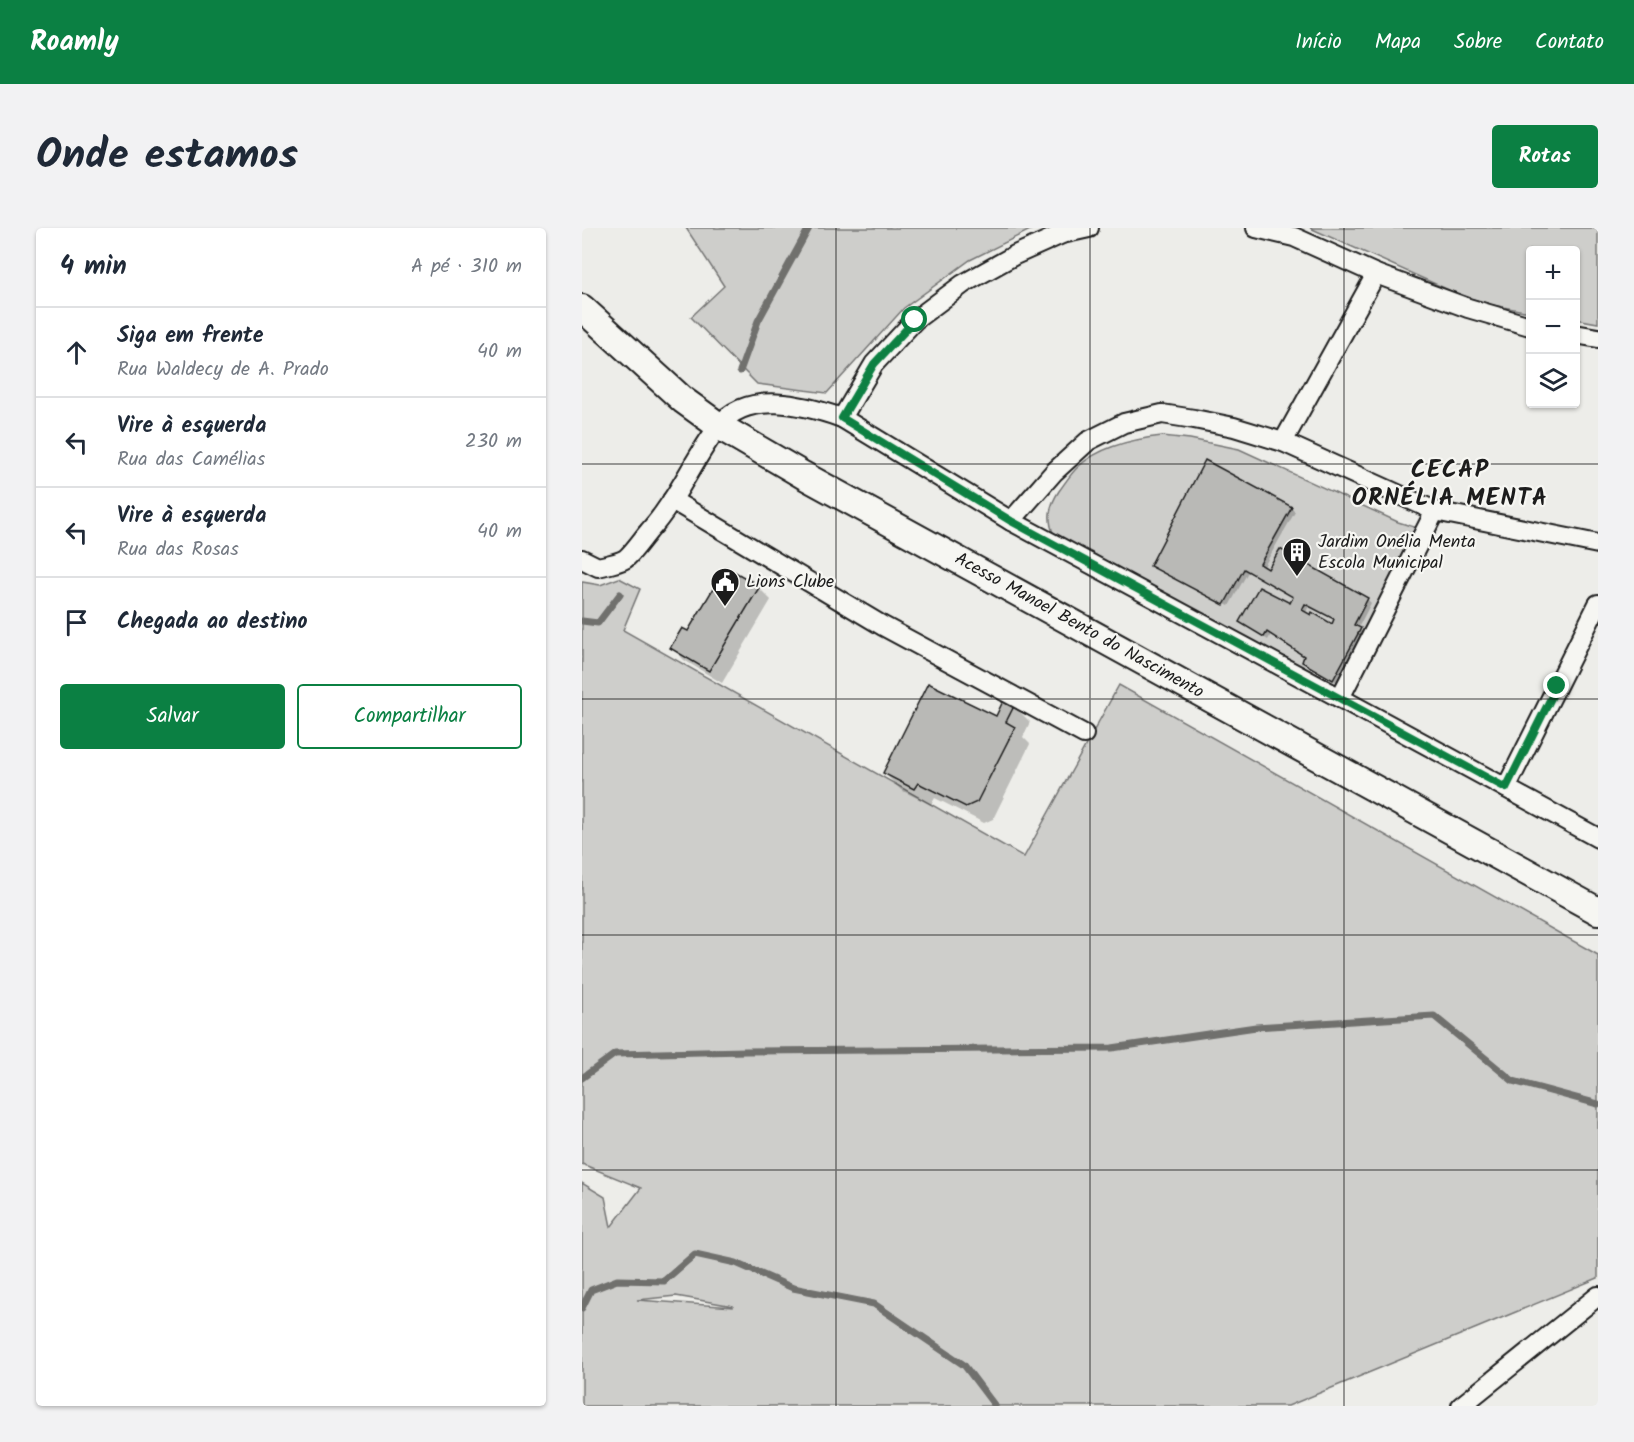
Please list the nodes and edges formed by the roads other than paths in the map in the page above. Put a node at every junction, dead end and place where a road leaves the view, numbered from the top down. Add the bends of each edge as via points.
1 (1089, 228) edge
2 (1256, 228) edge
3 (1376, 274) junction
4 (582, 308) edge
5 (1526, 325) edge
6 (1580, 335) edge
7 (1598, 338) edge
8 (842, 418) junction
9 (719, 426) junction
10 (1283, 442) junction
11 (672, 500) junction
12 (1435, 511) junction
13 (1011, 521) junction
14 (1598, 544) edge
15 (582, 559) edge
16 (1598, 604) edge
17 (1340, 698) junction
18 (1084, 734) dead end
19 (1506, 788) junction
20 (1598, 838) edge
21 (1598, 911) edge
22 (1598, 1296) edge
23 (1461, 1406) edge

1 - 8 street via 1062,234 1015,255 963,284 915,320 874,364
2 - 3 street via 1294,237
3 - 5 street
3 - 10 street
4 - 9 main road, Acesso Manoel Bento do Nascimento via 683,400
6 - 7 street
8 - 9 street via 793,404 761,404 736,412
8 - 13 street
9 - 11 street
9 - 21 main road, Acesso Manoel Bento do Nascimento
10 - 12 street
10 - 13 street via 1234,427 1162,414 1124,423 1088,441
11 - 15 street via 624,559 598,567
11 - 18 street via 883,626
12 - 14 street
12 - 17 street
13 - 17 street
16 - 19 street
17 - 19 street
19 - 20 street
22 - 23 street

